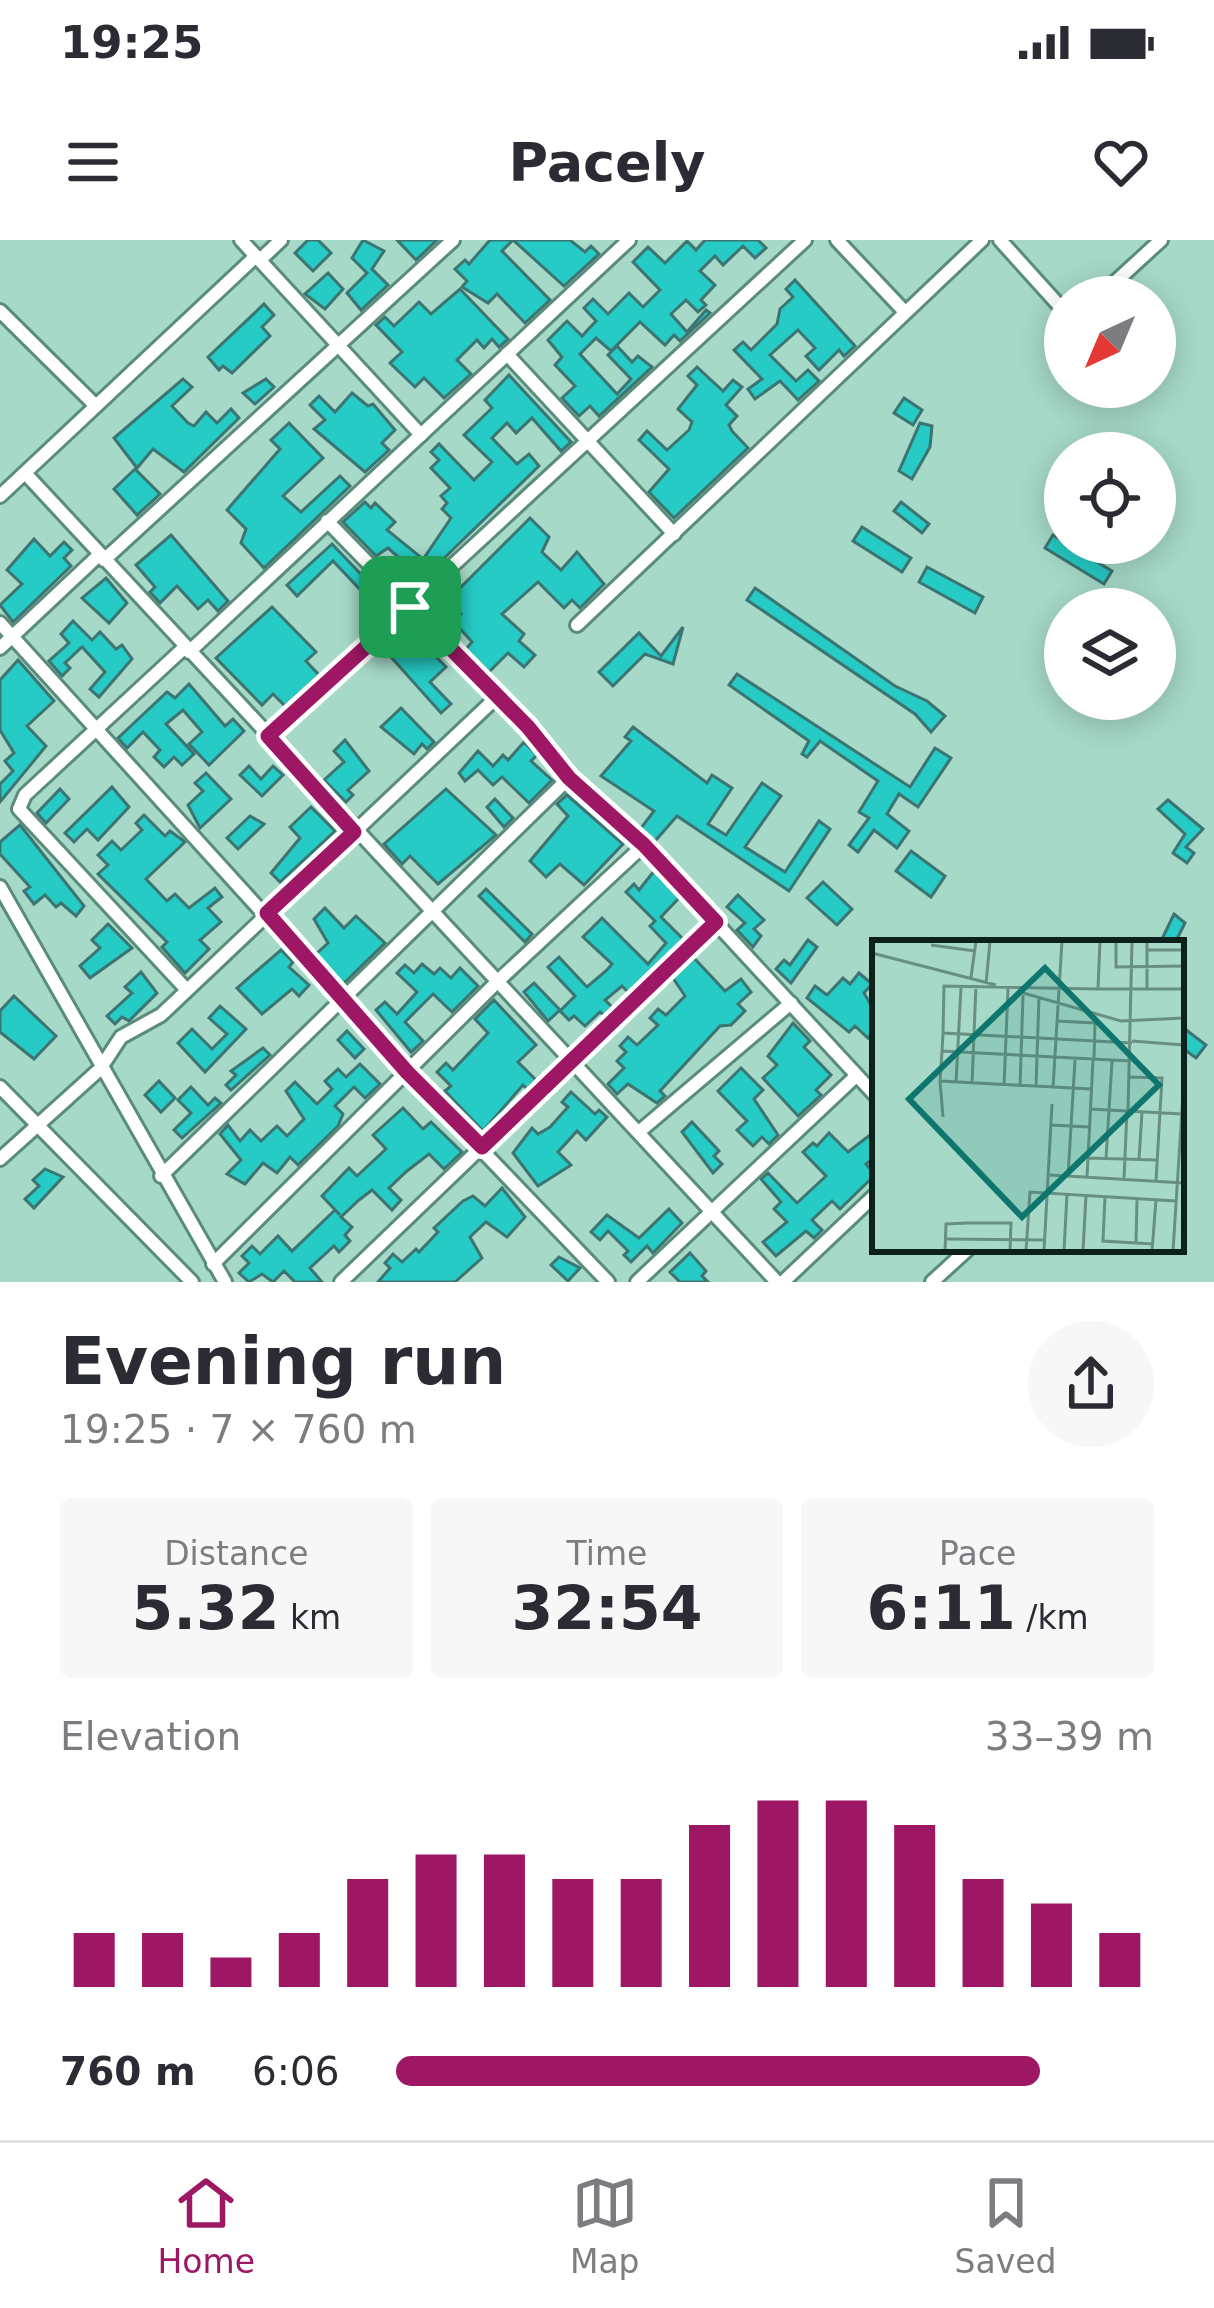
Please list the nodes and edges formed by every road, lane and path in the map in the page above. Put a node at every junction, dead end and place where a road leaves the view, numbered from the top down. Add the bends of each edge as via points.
1 (242, 240) edge
2 (281, 240) edge
3 (453, 240) edge
4 (629, 240) edge
5 (805, 240) edge
6 (837, 240) edge
7 (982, 240) edge
8 (1000, 240) edge
9 (1161, 240) edge
10 (258, 258) junction
11 (1122, 276) edge
12 (1044, 289) edge
13 (0, 311) edge
14 (904, 311) junction
15 (339, 345) junction
16 (506, 354) junction
17 (96, 406) junction
18 (421, 434) junction
19 (588, 442) junction
20 (25, 473) junction
21 (0, 496) edge
22 (327, 521) junction
23 (674, 533) junction
24 (102, 558) junction
25 (410, 607) junction
26 (0, 623) edge
27 (578, 625) dead end
28 (12, 636) junction
29 (0, 648) edge
30 (188, 650) junction
31 (498, 696) junction
32 (97, 728) junction
33 (268, 736) junction
34 (569, 778) junction
35 (354, 832) junction
36 (644, 845) junction
37 (0, 887) edge
38 (267, 913) junction
39 (431, 915) junction
40 (716, 922) junction
41 (499, 980) junction
42 (186, 989) junction
43 (344, 997) junction
44 (791, 1003) junction
45 (569, 1064) junction
46 (100, 1069) junction
47 (407, 1072) junction
48 (856, 1076) junction
49 (0, 1087) edge
50 (872, 1093) edge
51 (38, 1124) junction
52 (640, 1132) junction
53 (482, 1147) junction
54 (0, 1159) edge
55 (161, 1176) junction
56 (872, 1199) edge
57 (709, 1214) junction
58 (965, 1252) edge
59 (213, 1264) junction
60 (192, 1282) edge
61 (225, 1282) edge
62 (341, 1282) edge
63 (608, 1282) edge
64 (637, 1282) edge
65 (780, 1282) edge
66 (932, 1282) edge

1 - 10 street
2 - 10 street
3 - 15 street
4 - 16 street
5 - 19 street
6 - 14 street
7 - 14 street
8 - 12 street
9 - 11 street
10 - 15 street
10 - 17 street
13 - 17 street
14 - 23 street
15 - 18 street
15 - 24 street
16 - 18 street
16 - 19 street
17 - 20 street
18 - 22 street
19 - 23 street
19 - 25 street
20 - 21 street
20 - 24 street
22 - 25 street
22 - 30 street
23 - 27 street
24 - 28 street
24 - 30 street
25 - 31 street
25 - 33 street
26 - 28 street
28 - 29 street
28 - 32 street
30 - 32 street
30 - 33 street
31 - 34 street
31 - 35 street
32 - 38 street
32 - 42 street via 19,809
33 - 35 street
34 - 36 street
34 - 39 street
35 - 38 street
35 - 39 street
36 - 40 street
36 - 41 street
37 - 46 street
38 - 42 street
38 - 43 street
39 - 41 street
39 - 43 street
40 - 44 street
40 - 45 street
41 - 45 street
41 - 47 street
42 - 46 street via 161,1015 121,1037
43 - 47 street
43 - 55 street
44 - 48 street
44 - 52 street
45 - 52 street
45 - 53 street
46 - 51 street
46 - 55 street
47 - 53 street
47 - 59 street
48 - 50 street
48 - 57 street
49 - 51 street
51 - 54 street
51 - 60 street
52 - 57 street
53 - 62 street
53 - 63 street
55 - 59 street
56 - 65 street
57 - 64 street
57 - 65 street
58 - 66 street
59 - 61 street

